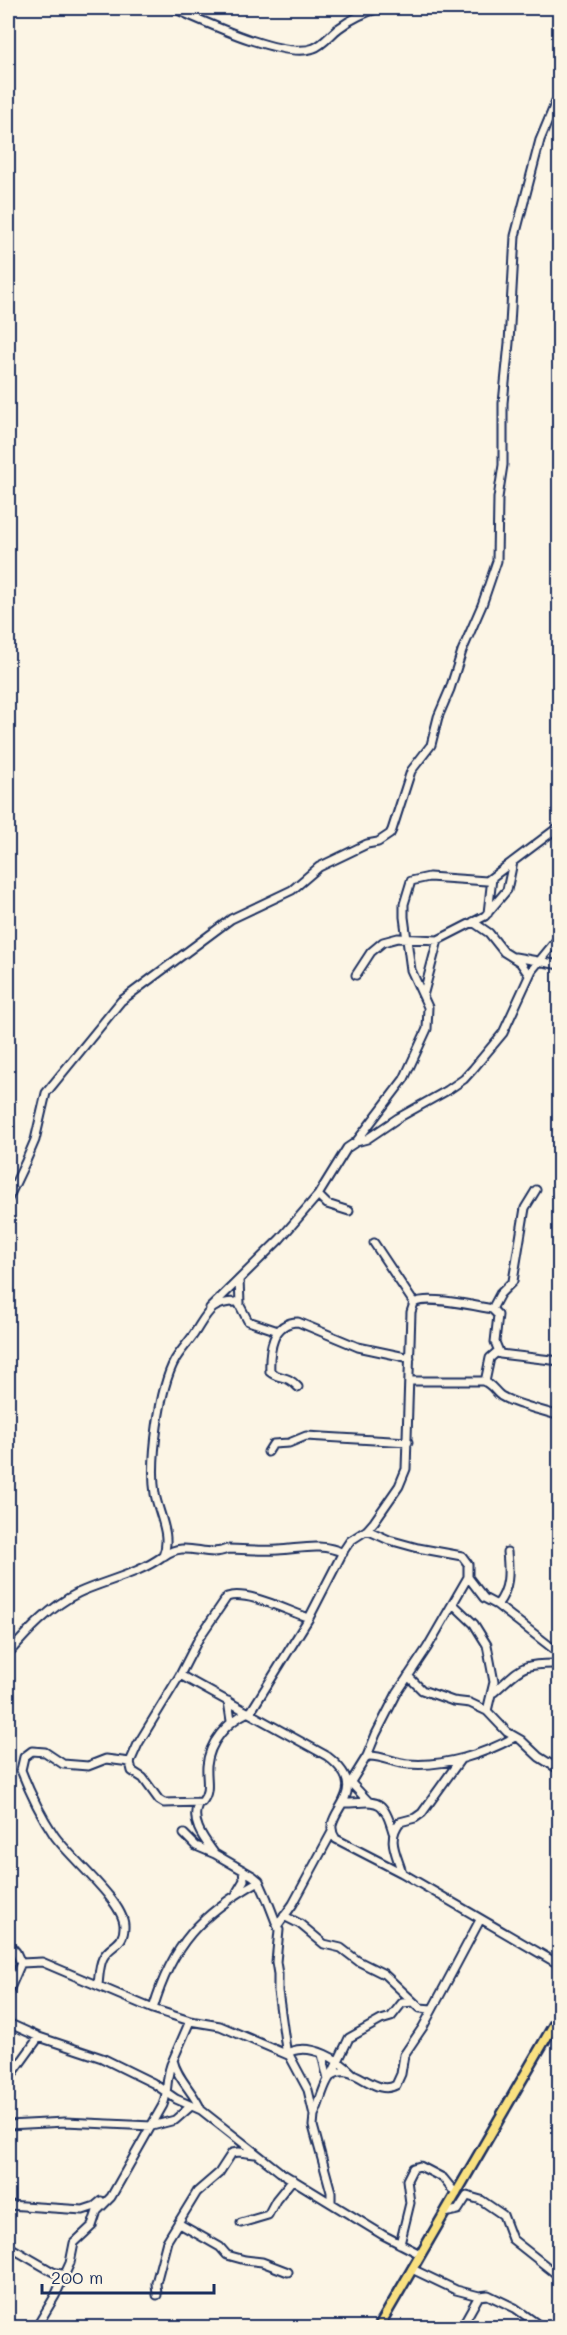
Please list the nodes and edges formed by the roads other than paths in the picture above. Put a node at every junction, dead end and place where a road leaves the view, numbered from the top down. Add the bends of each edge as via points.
1 (173, 8) edge
2 (380, 8) edge
3 (560, 92) edge
4 (560, 826) edge
5 (513, 862) junction
6 (492, 878) junction
7 (488, 914) junction
8 (473, 922) junction
9 (560, 936) edge
10 (407, 939) junction
11 (438, 940) junction
12 (514, 957) junction
13 (540, 961) junction
14 (560, 965) edge
15 (356, 975) dead end
16 (529, 975) junction
17 (423, 996) junction
18 (356, 1142) junction
19 (536, 1190) dead end
20 (318, 1195) junction
21 (8, 1199) edge
22 (349, 1211) dead end
23 (374, 1243) dead end
24 (239, 1280) junction
25 (240, 1303) junction
26 (414, 1303) junction
27 (210, 1308) junction
28 (492, 1309) junction
29 (278, 1331) junction
30 (497, 1352) junction
31 (410, 1358) junction
32 (560, 1360) edge
33 (410, 1381) junction
34 (485, 1382) junction
35 (298, 1387) dead end
36 (560, 1416) edge
37 (408, 1442) junction
38 (268, 1452) dead end
39 (367, 1530) junction
40 (507, 1552) dead end
41 (343, 1553) junction
42 (163, 1556) junction
43 (468, 1577) junction
44 (453, 1604) junction
45 (496, 1605) junction
46 (309, 1618) junction
47 (8, 1654) edge
48 (560, 1654) edge
49 (560, 1664) edge
50 (180, 1675) junction
51 (408, 1676) junction
52 (492, 1693) junction
53 (228, 1701) junction
54 (487, 1711) junction
55 (249, 1713) junction
56 (231, 1721) junction
57 (515, 1737) junction
58 (367, 1756) junction
59 (460, 1760) junction
60 (130, 1762) junction
61 (560, 1770) edge
62 (350, 1784) junction
63 (368, 1800) junction
64 (343, 1803) junction
65 (198, 1804) junction
66 (332, 1832) junction
67 (393, 1832) junction
68 (184, 1834) dead end
69 (215, 1854) junction
70 (243, 1870) junction
71 (402, 1873) junction
72 (259, 1881) junction
73 (235, 1895) junction
74 (284, 1916) junction
75 (480, 1920) junction
76 (278, 1925) junction
77 (8, 1942) edge
78 (21, 1963) junction
79 (560, 1965) edge
80 (98, 1985) junction
81 (8, 1994) edge
82 (413, 2002) junction
83 (153, 2009) junction
84 (432, 2009) junction
85 (560, 2014) edge
86 (190, 2021) junction
87 (8, 2024) edge
88 (39, 2037) junction
89 (322, 2054) junction
90 (288, 2055) junction
91 (173, 2060) junction
92 (338, 2062) junction
93 (353, 2074) junction
94 (330, 2078) junction
95 (8, 2080) edge
96 (167, 2092) junction
97 (191, 2106) junction
98 (201, 2110) junction
99 (314, 2115) junction
100 (8, 2125) edge
101 (152, 2126) junction
102 (258, 2154) junction
103 (293, 2179) junction
104 (113, 2193) junction
105 (456, 2194) junction
106 (331, 2203) junction
107 (8, 2205) edge
108 (445, 2213) junction
109 (178, 2223) junction
110 (241, 2223) dead end
111 (400, 2244) junction
112 (8, 2246) edge
113 (420, 2254) junction
114 (412, 2269) junction
115 (288, 2272) dead end
116 (65, 2275) junction
117 (560, 2277) edge
118 (157, 2295) dead end
119 (479, 2296) junction
120 (36, 2328) edge
121 (378, 2328) edge
122 (461, 2328) edge
123 (543, 2328) edge

1 - 2 street via 291,50 315,48 340,27
3 - 21 street via 540,140 515,236 497,561 431,745 411,771 392,830 384,838 319,867 292,891 231,919 122,1001 46,1093 34,1140
4 - 5 street
5 - 6 street
5 - 7 street via 507,890
6 - 7 street
6 - 10 street via 480,881 429,877 411,881 404,904
7 - 8 street
8 - 11 street
8 - 12 street
9 - 13 street
10 - 11 street
10 - 15 street via 391,939 377,946
10 - 17 street via 411,970
11 - 17 street
12 - 13 street
12 - 16 street
13 - 14 street
13 - 16 street
16 - 18 street via 502,1033 464,1079 375,1135
17 - 18 street via 428,1007 427,1029 411,1067
18 - 20 street via 347,1148
19 - 28 street via 525,1209 513,1281
20 - 22 street via 327,1204
20 - 24 street
23 - 26 street
24 - 25 street
24 - 27 street
25 - 27 street via 225,1302
25 - 29 street via 248,1321
26 - 28 street via 420,1300
26 - 31 street
27 - 42 street via 175,1361 162,1397 154,1474 167,1544
28 - 30 street via 498,1316
29 - 31 street via 284,1324 298,1322 358,1347
29 - 35 street via 270,1372 290,1379
30 - 32 street
30 - 34 street via 490,1358
31 - 33 street
33 - 34 street
33 - 37 street
34 - 36 street via 500,1395
37 - 38 street via 306,1436 273,1444
37 - 39 street via 402,1480
39 - 41 street via 350,1541
39 - 43 street via 418,1548 458,1555 467,1561
40 - 45 street via 507,1587
41 - 42 street via 324,1547 220,1552 175,1548
41 - 46 street
42 - 47 street via 64,1601
43 - 44 street
43 - 45 street via 486,1600
44 - 51 street
44 - 52 street via 474,1624 487,1645 494,1682
45 - 48 street
46 - 50 street via 239,1594 227,1597
46 - 55 street
49 - 52 street via 522,1668
50 - 53 street
50 - 60 street
51 - 54 street via 423,1690
51 - 58 street
52 - 54 street
53 - 55 street
53 - 56 street
54 - 57 street
55 - 56 street
55 - 62 street via 327,1756 343,1769
56 - 65 street via 212,1748 207,1768 208,1792
57 - 59 street
57 - 61 street
58 - 59 street via 413,1765
58 - 62 street
59 - 67 street via 422,1813 400,1822
60 - 65 street via 132,1771 159,1800
60 - 80 street via 106,1759 88,1766 63,1764 45,1752 32,1751 21,1763 40,1813 122,1917 123,1936 104,1956
62 - 63 street
62 - 64 street
63 - 64 street
63 - 67 street via 385,1810
64 - 66 street
65 - 69 street via 195,1818
66 - 71 street via 352,1849
66 - 74 street
67 - 71 street via 393,1849
68 - 69 street via 196,1846
69 - 70 street
70 - 72 street
70 - 73 street via 244,1880
71 - 75 street
72 - 73 street
72 - 76 street
73 - 83 street via 200,1922 182,1943 162,1981
74 - 76 street
74 - 82 street via 324,1944 341,1948 384,1974
75 - 79 street
75 - 84 street
76 - 90 street via 278,2002
77 - 78 street
78 - 80 street via 42,1962
78 - 81 street
80 - 83 street
82 - 84 street via 420,2008
82 - 92 street via 402,2003 391,2018 349,2038
83 - 86 street
84 - 93 street via 404,2055 396,2085 376,2088
85 - 105 main road
86 - 90 street via 220,2026
86 - 91 street
87 - 88 street
88 - 95 street
88 - 96 street via 102,2058
89 - 90 street via 302,2048
89 - 92 street
89 - 94 street
90 - 99 street via 308,2090
91 - 96 street via 166,2077
91 - 98 street
92 - 93 street
92 - 94 street
93 - 94 street via 337,2073
94 - 99 street
96 - 97 street
96 - 101 street
97 - 98 street
97 - 101 street via 175,2120
98 - 102 street
99 - 106 street via 313,2126
100 - 101 street via 65,2122
101 - 104 street
102 - 103 street
102 - 109 street via 232,2153 219,2173 197,2192
103 - 106 street
103 - 110 street via 268,2216
104 - 107 street via 83,2210
104 - 116 street via 97,2211 92,2226 74,2243
105 - 108 main road
105 - 111 street via 443,2178 420,2166 413,2168 407,2180 410,2203
106 - 111 street
108 - 113 main road
108 - 117 street via 458,2210 467,2196 481,2200 504,2215 512,2239
109 - 115 street via 227,2255
109 - 118 street via 164,2249
111 - 113 street
112 - 116 street
113 - 114 main road
114 - 119 street via 456,2290
114 - 121 main road
116 - 120 street
119 - 122 street
119 - 123 street via 488,2295 511,2306

